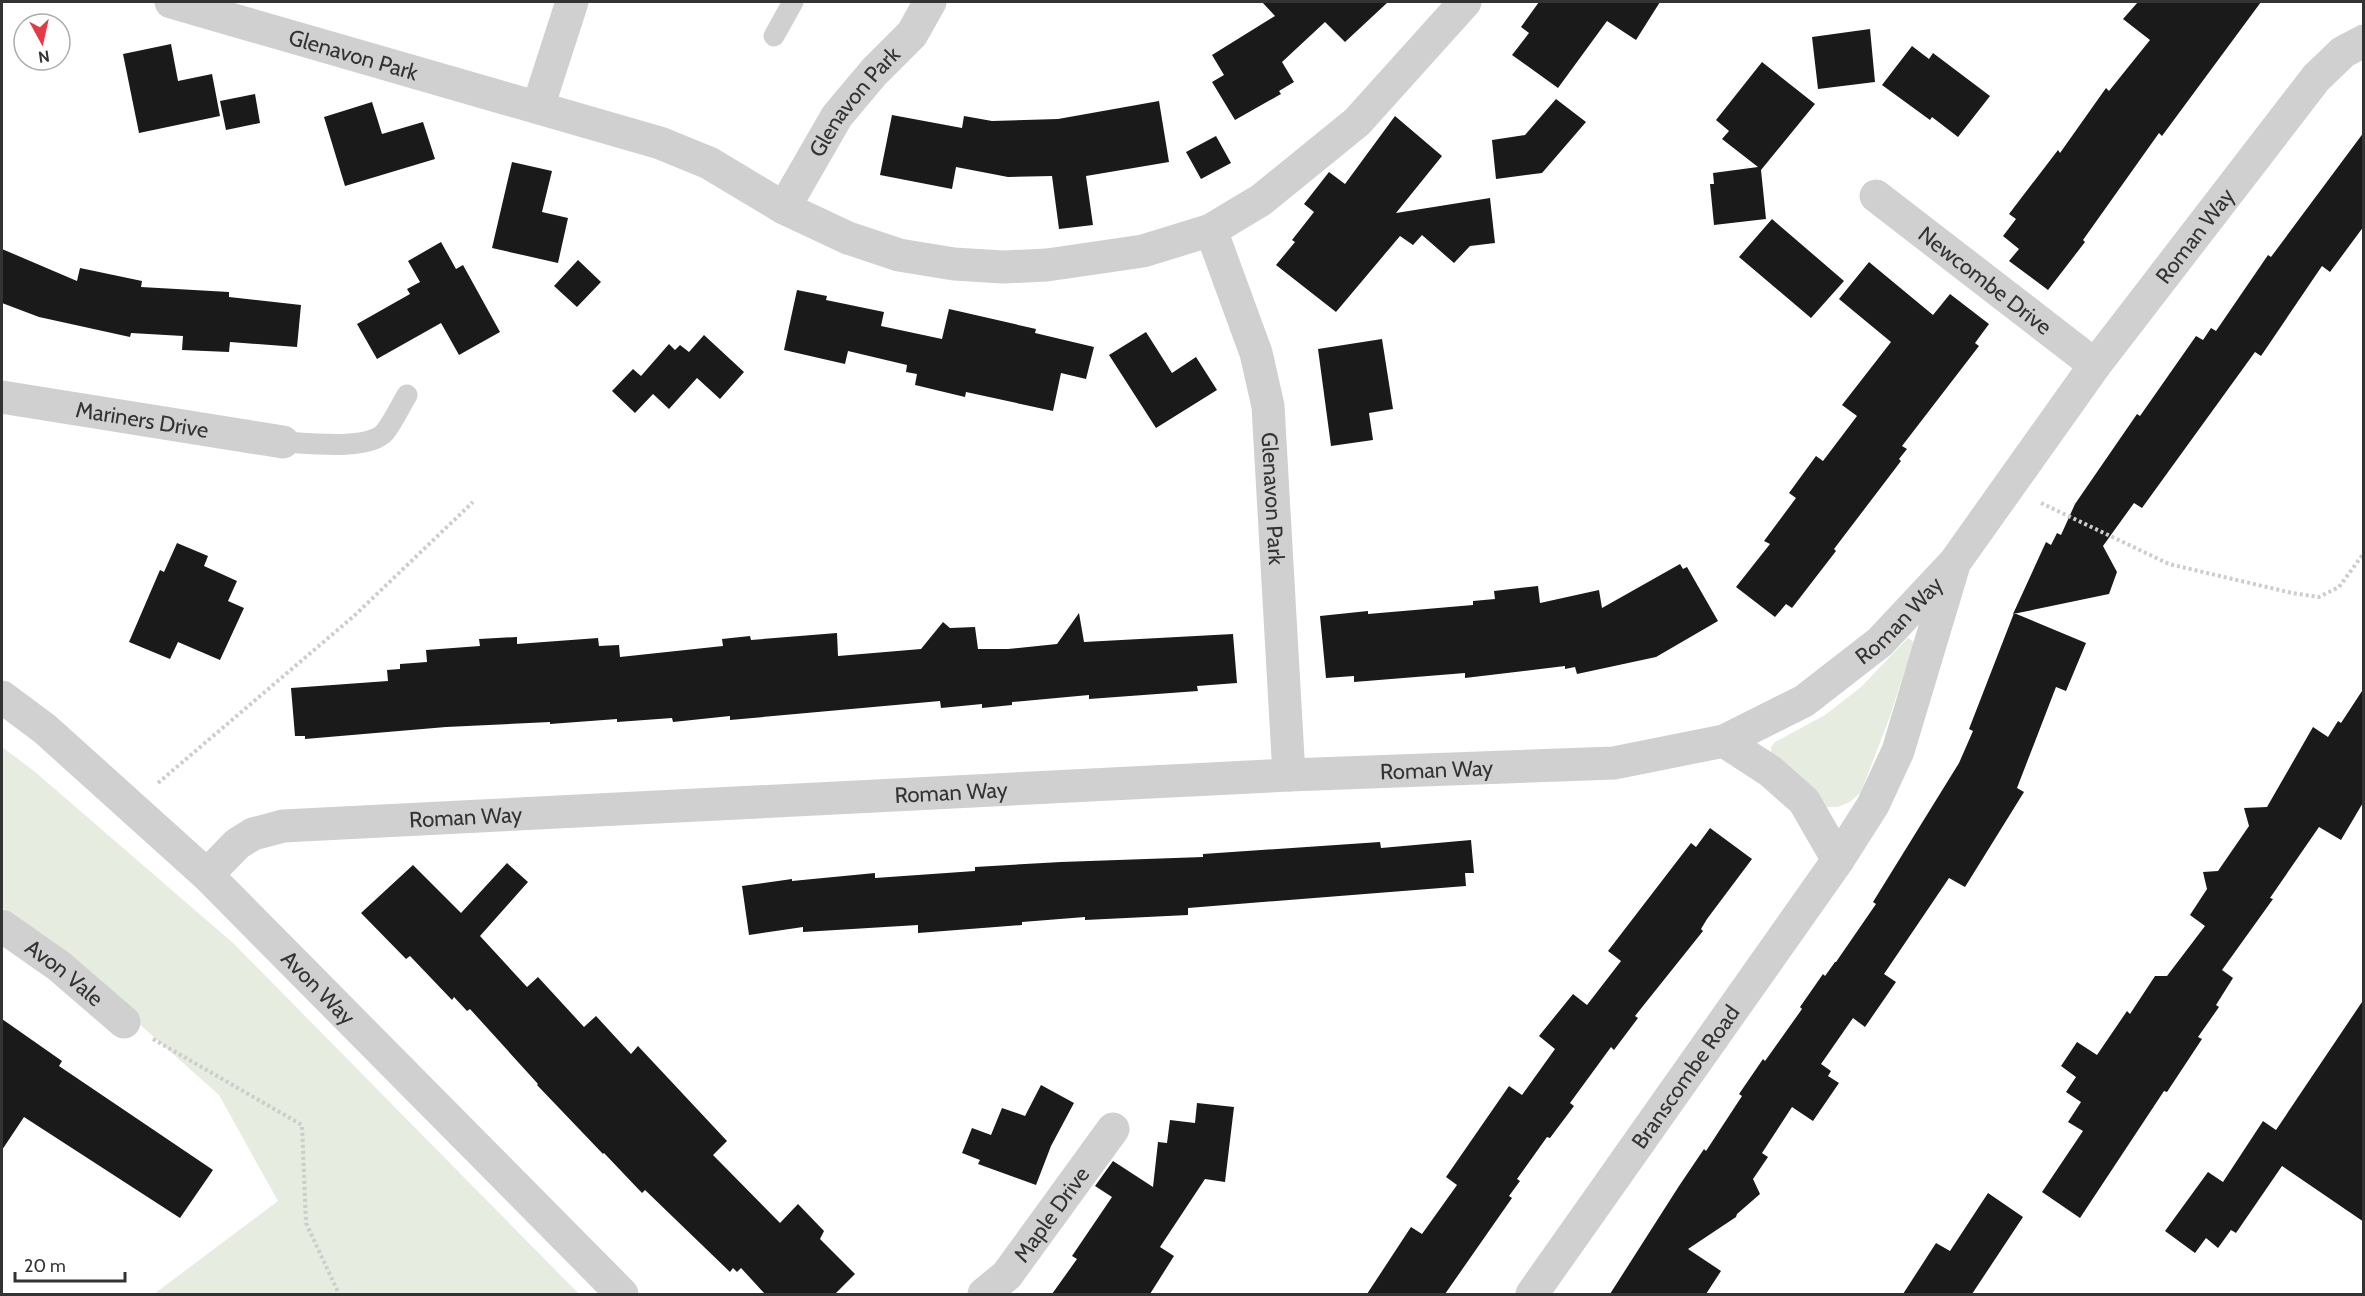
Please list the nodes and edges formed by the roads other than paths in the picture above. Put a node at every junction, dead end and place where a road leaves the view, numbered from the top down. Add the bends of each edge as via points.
1 (171, 2) edge
2 (572, 2) edge
3 (793, 2) edge
4 (930, 2) edge
5 (1465, 2) edge
6 (774, 36) dead end
7 (2364, 41) edge
8 (538, 107) junction
9 (1876, 196) dead end
10 (784, 208) junction
11 (1211, 230) junction
12 (2095, 365) junction
13 (407, 396) dead end
14 (2, 398) edge
15 (283, 442) joint
16 (1954, 562) junction
17 (2, 697) edge
18 (1724, 741) junction
19 (1289, 776) junction
20 (1838, 860) junction
21 (207, 875) junction
22 (2, 926) edge
23 (124, 1022) road end
24 (1113, 1128) dead end
25 (622, 1294) edge
26 (984, 1294) edge
27 (1532, 1294) edge

1 - 8 street, Glenavon Park
2 - 8 street
3 - 6 lane
4 - 10 street, Glenavon Park via 912,34 837,116
5 - 11 street, Glenavon Park via 1358,122 1261,200
7 - 12 street, Roman Way via 2343,52 2316,78
8 - 10 street, Glenavon Park via 660,143 709,163
9 - 12 street, Newcombe Drive
10 - 11 street, Glenavon Park via 848,238 898,255 1003,267 1047,265 1143,251
11 - 19 street, Glenavon Park via 1256,353 1268,406
12 - 16 street, Roman Way
13 - 15 lane via 378,437 341,446
14 - 15 street, Mariners Drive
16 - 18 street, Roman Way via 1880,642 1804,700
16 - 20 street, Branscombe Road via 1898,751 1873,805
17 - 21 street, Avon Way via 45,729
18 - 19 street, Roman Way via 1614,763
18 - 20 street via 1770,771 1803,801
19 - 21 street, Roman Way via 283,826 237,843
20 - 27 street, Branscombe Road
21 - 25 street, Avon Way
22 - 23 street, Avon Vale via 59,966
24 - 26 street, Maple Drive via 1007,1275

